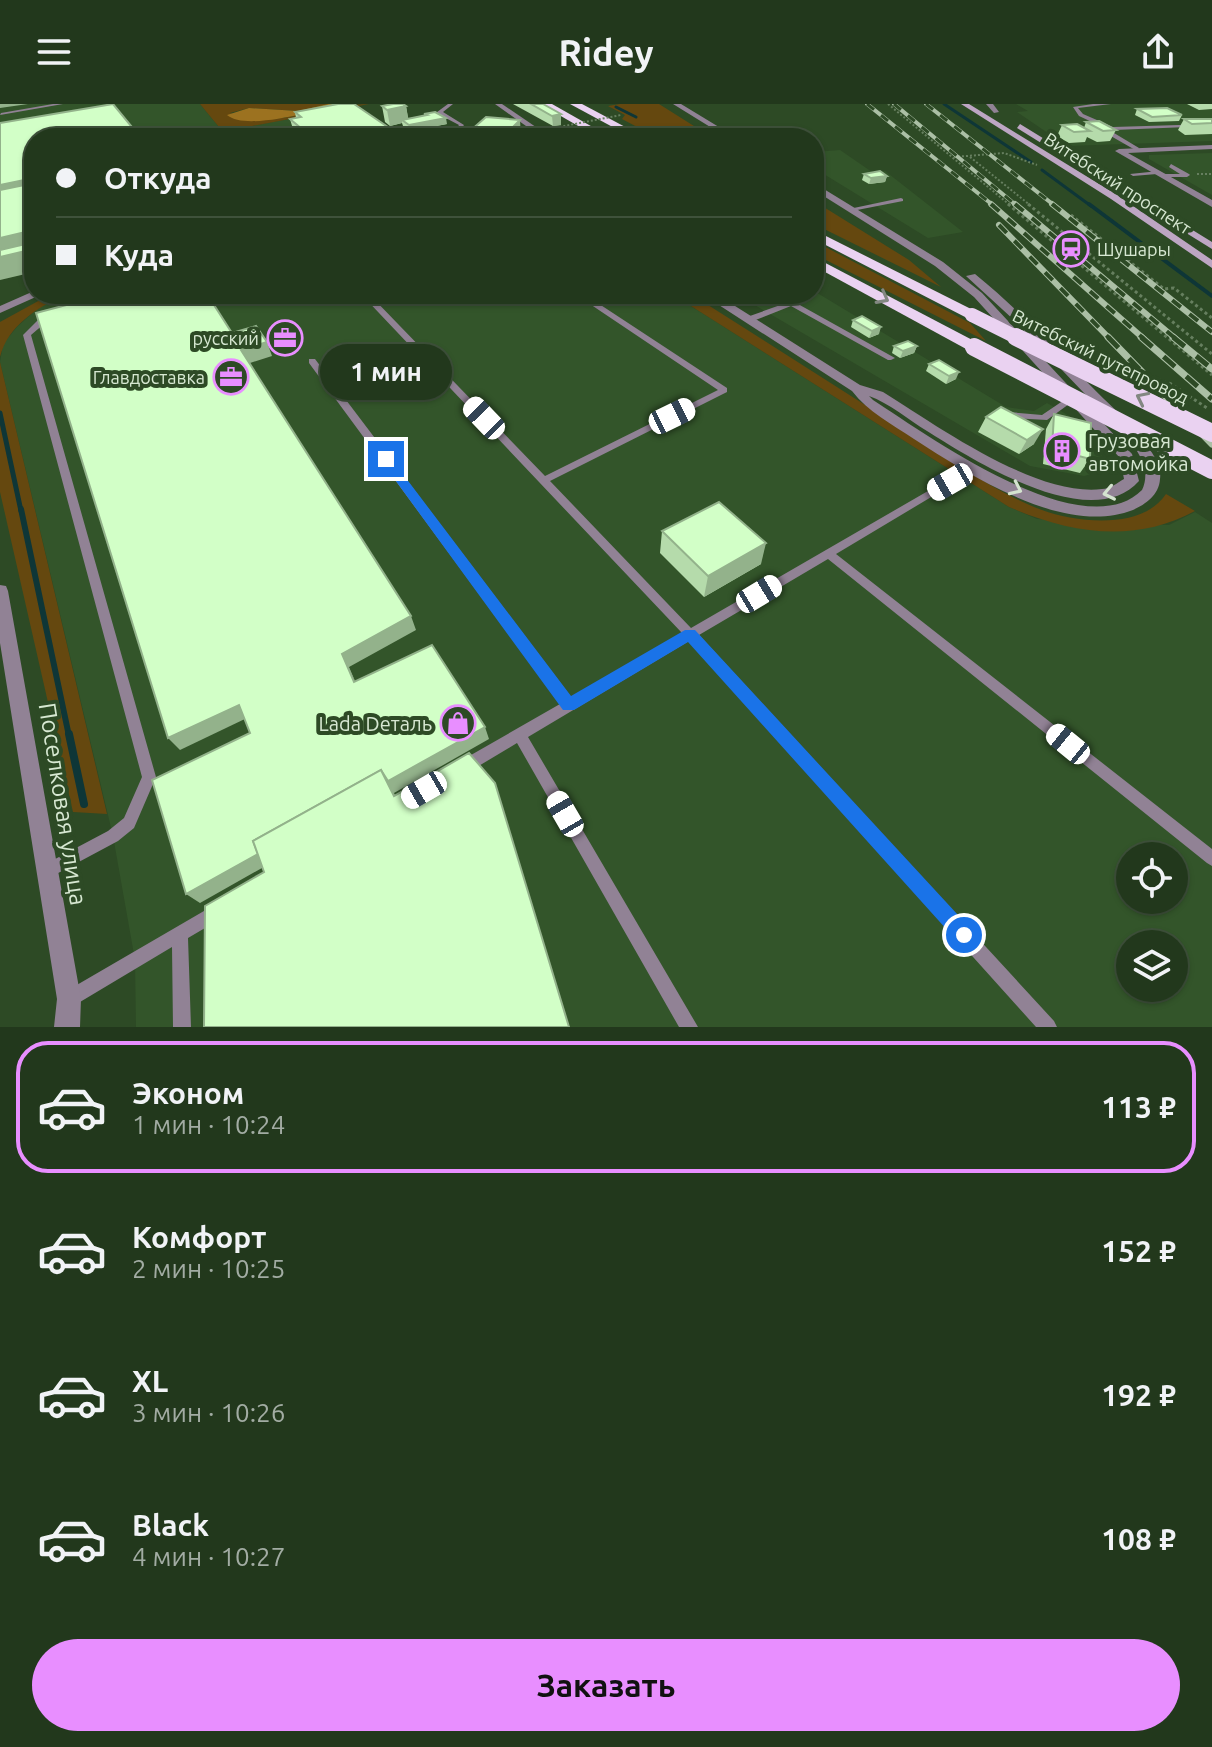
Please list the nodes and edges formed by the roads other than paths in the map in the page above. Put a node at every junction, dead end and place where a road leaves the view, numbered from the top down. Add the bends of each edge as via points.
1 (61, 104) edge
2 (451, 104) edge
3 (498, 104) edge
4 (545, 104) edge
5 (575, 104) edge
6 (676, 104) edge
7 (964, 104) edge
8 (980, 104) edge
9 (1109, 104) edge
10 (586, 107) edge
11 (992, 108) edge
12 (439, 112) junction
13 (1, 114) edge
14 (1212, 125) edge
15 (434, 128) edge
16 (459, 128) edge
17 (533, 128) edge
18 (589, 128) edge
19 (623, 128) edge
20 (716, 128) edge
21 (1112, 129) junction
22 (1212, 147) edge
23 (1137, 149) junction
24 (1171, 166) dead end
25 (1133, 174) dead end
26 (1161, 174) junction
27 (824, 192) edge
28 (901, 200) dead end
29 (1212, 204) edge
30 (854, 210) junction
31 (824, 239) edge
32 (1212, 246) edge
33 (1212, 265) edge
34 (824, 266) edge
35 (24, 299) edge
36 (375, 304) edge
37 (594, 304) edge
38 (725, 304) edge
39 (789, 304) edge
40 (794, 304) edge
41 (3, 308) edge
42 (71, 313) edge
43 (750, 319) junction
44 (891, 358) dead end
45 (312, 361) dead end
46 (856, 388) junction
47 (1073, 397) junction
48 (1005, 414) edge
49 (1212, 433) edge
50 (1212, 470) edge
51 (543, 481) junction
52 (950, 482) dead end
53 (828, 553) junction
54 (0, 591) edge
55 (690, 634) junction
56 (6, 660) edge
57 (569, 705) junction
58 (519, 734) junction
59 (453, 773) edge
60 (1212, 858) edge
61 (47, 871) junction
62 (230, 904) edge
63 (180, 934) junction
64 (69, 999) junction
65 (67, 1027) edge
66 (182, 1027) edge
67 (689, 1027) edge
68 (1048, 1027) edge

1 - 13 lane
2 - 12 lane
3 - 17 street
4 - 18 highway
5 - 10 highway
6 - 20 street
7 - 33 main road, Витебский проспект
8 - 11 main road, Витебский проспект
9 - 21 lane via 1075,107
10 - 19 highway
11 - 32 main road, Витебский проспект
12 - 15 lane via 419,119
12 - 16 lane via 462,125
14 - 21 lane
21 - 23 lane via 1111,134
22 - 23 street
23 - 26 street via 1119,151
24 - 26 lane via 1187,175
25 - 26 lane
26 - 29 street
27 - 30 street
28 - 30 lane
46 -> 30 street via 868,403 976,469 1043,501 1114,509 1129,506 1151,489 1151,465 1134,440 1011,310 953,264
30 - 47 street via 968,286
49 -> 31 highway, Витебский путепровод, bridge
34 -> 50 highway, bridge
35 - 41 street
36 - 51 lane
37 - 51 lane via 724,390
38 - 43 street
39 - 43 lane
40 - 44 lane
42 - 61 lane via 42,321 27,335 149,777 129,823
43 - 46 street
45 - 57 lane
47 -> 46 street via 1127,457 1132,481 1123,490 1090,496 1044,488 879,395
47 - 48 lane via 1044,418
51 - 55 lane
52 - 53 lane
53 - 55 lane
53 - 60 lane
54 - 56 street, Поселковая улица
55 - 57 lane
55 - 68 lane
56 - 61 street, Поселковая улица
57 - 58 lane
58 - 59 lane
58 - 67 lane
61 - 64 street, Поселковая улица
62 - 63 lane
63 - 64 lane
63 - 66 lane
64 - 65 street, Поселковая улица

